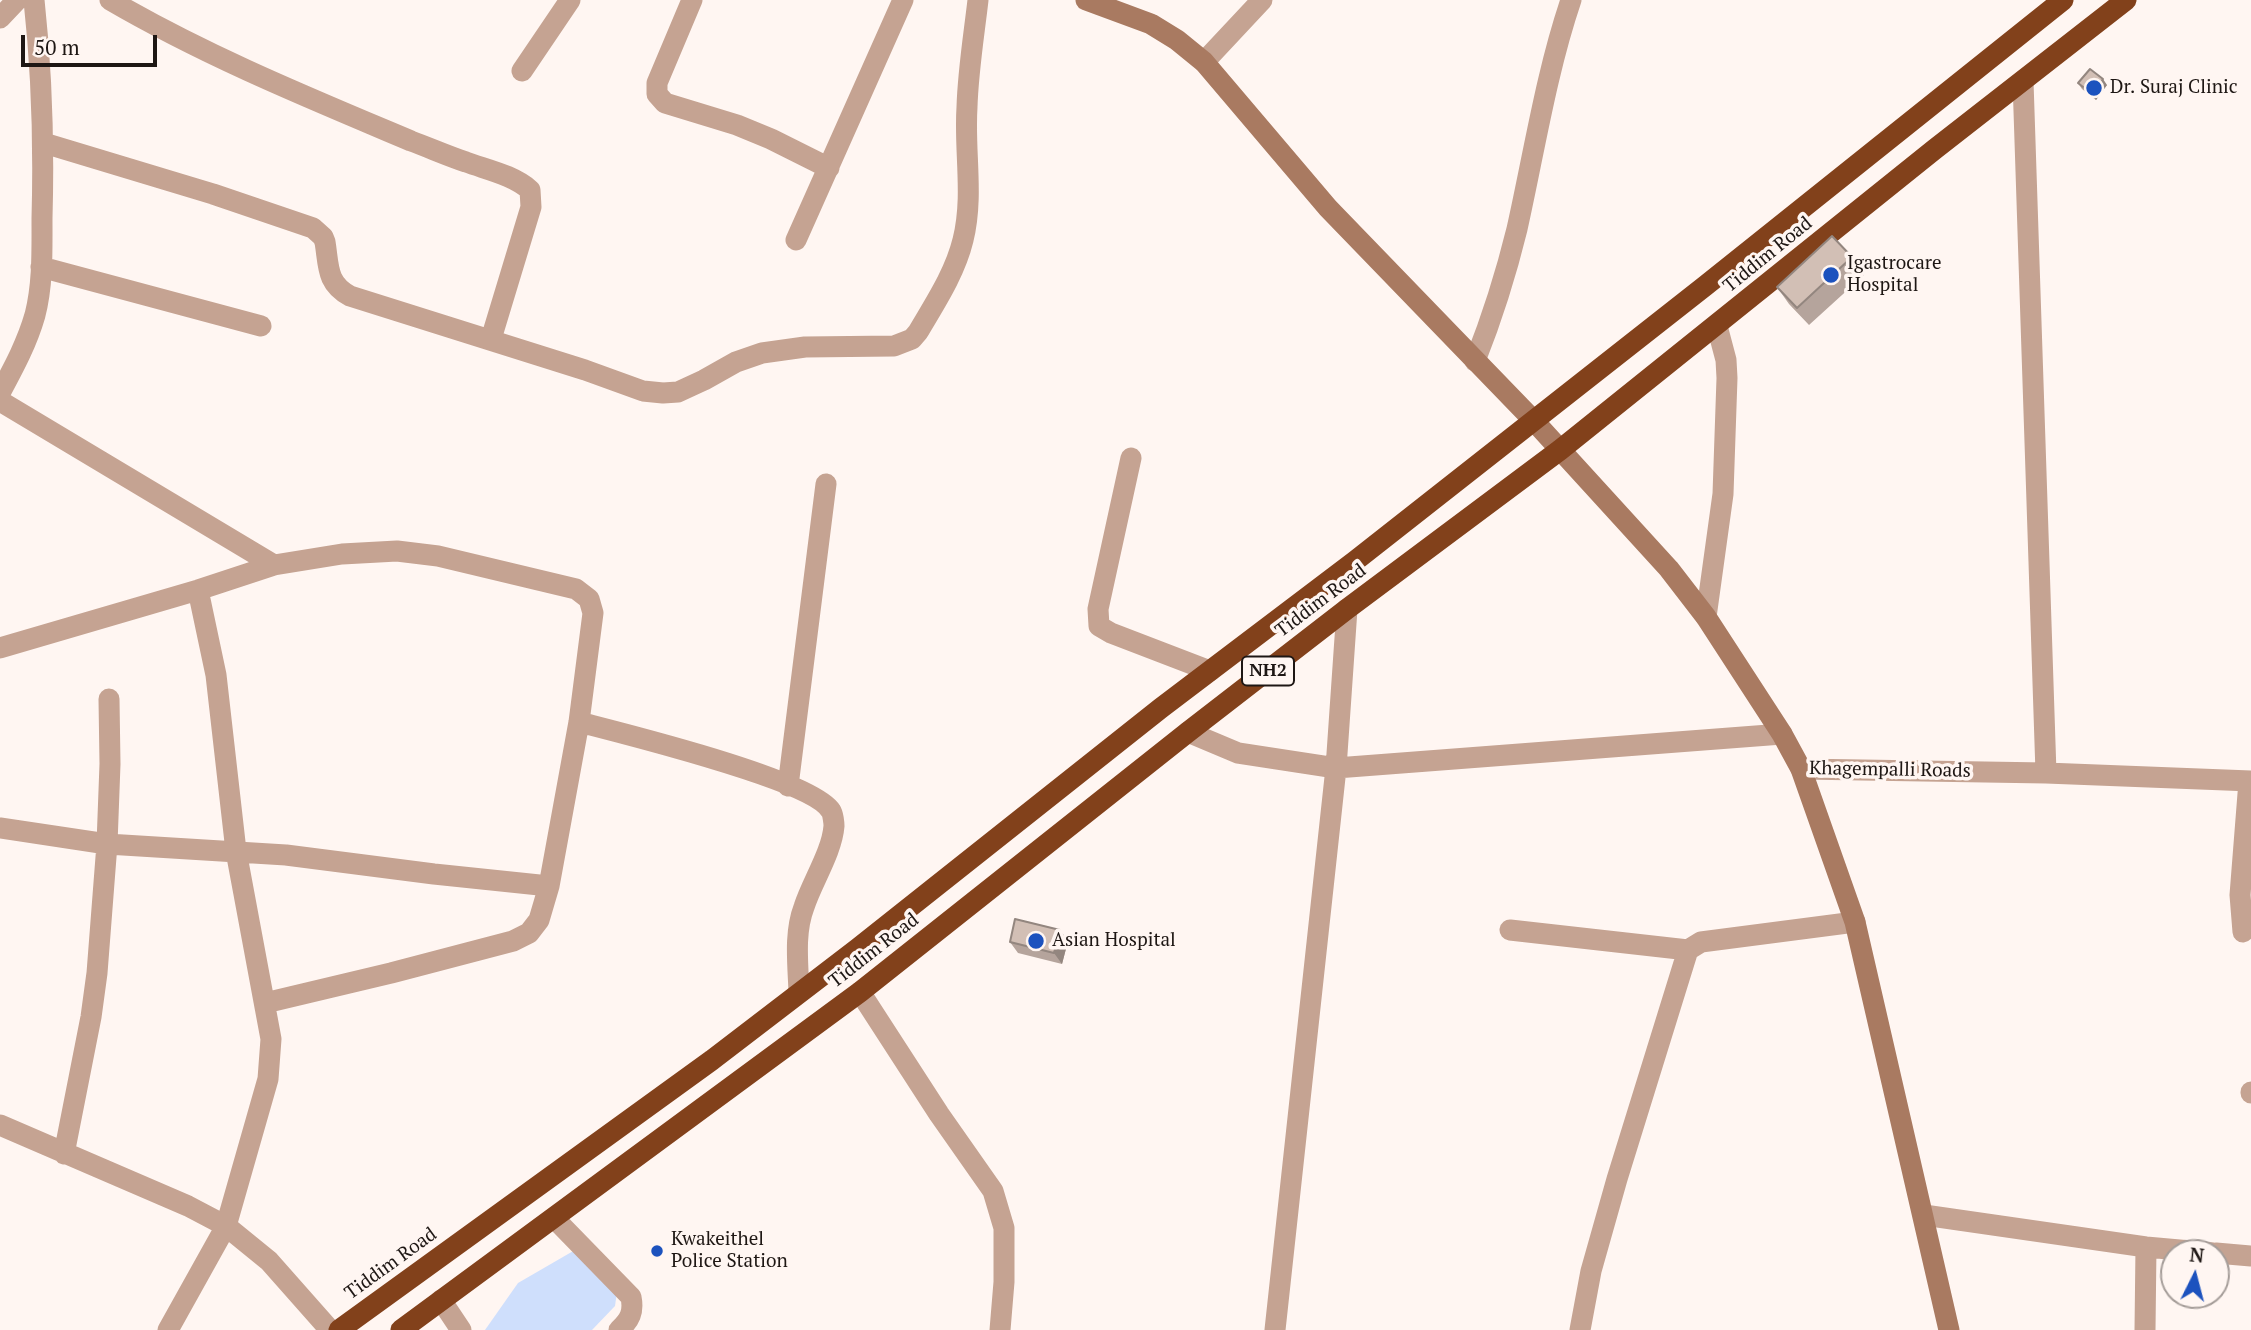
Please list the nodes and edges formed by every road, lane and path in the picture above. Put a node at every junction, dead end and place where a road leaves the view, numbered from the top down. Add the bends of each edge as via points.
1 (17, 0) edge
2 (34, 0) edge
3 (110, 0) edge
4 (570, 0) edge
5 (692, 0) edge
6 (903, 0) edge
7 (978, 0) edge
8 (1086, 0) edge
9 (1262, 0) edge
10 (1571, 0) edge
11 (2063, 0) edge
12 (2126, 0) edge
13 (0, 18) edge
14 (1204, 62) junction
15 (522, 71) dead end
16 (2023, 80) junction
17 (44, 143) junction
18 (829, 168) junction
19 (796, 240) dead end
20 (41, 267) junction
21 (261, 326) dead end
22 (1717, 326) junction
23 (491, 339) junction
24 (1475, 361) junction
25 (0, 393) edge
26 (0, 401) edge
27 (1534, 421) junction
28 (1560, 450) junction
29 (1131, 458) dead end
30 (826, 484) dead end
31 (274, 565) junction
32 (198, 590) junction
33 (1347, 609) junction
34 (1706, 617) junction
35 (0, 648) edge
36 (1210, 671) junction
37 (109, 699) dead end
38 (579, 722) junction
39 (1188, 732) junction
40 (1782, 734) junction
41 (1336, 768) junction
42 (1801, 769) junction
43 (2046, 773) junction
44 (2250, 781) edge
45 (788, 786) junction
46 (0, 828) edge
47 (107, 844) junction
48 (236, 851) junction
49 (549, 886) junction
50 (1855, 922) junction
51 (1510, 930) dead end
52 (2243, 932) dead end
53 (1688, 950) junction
54 (799, 992) junction
55 (860, 992) junction
56 (265, 1003) junction
57 (0, 1125) edge
58 (64, 1154) junction
59 (1924, 1215) junction
60 (554, 1218) junction
61 (226, 1226) junction
62 (2147, 1247) junction
63 (2160, 1248) edge
64 (2230, 1254) edge
65 (2251, 1256) edge
66 (441, 1300) junction
67 (168, 1330) edge
68 (330, 1330) edge
69 (339, 1330) edge
70 (401, 1330) edge
71 (461, 1330) edge
72 (619, 1330) edge
73 (1000, 1330) edge
74 (1275, 1330) edge
75 (1580, 1330) edge
76 (1949, 1330) edge
77 (2145, 1330) edge

1 - 13 street
2 - 17 street
3 - 23 street via 155,27 312,99 504,175 530,190 531,207
4 - 15 street
5 - 18 street via 657,83 657,93 665,103 760,134
6 - 18 street
7 - 23 street via 967,107 969,191 963,240 947,282 912,339 894,346 805,346 762,353 678,392 663,393 643,391
8 - 14 street, Khagempalli Roads via 1151,24
9 - 14 street
10 - 24 street via 1503,282
11 - 27 highway, Tiddim Road / NH2
12 - 16 highway, Tiddim Road / NH2
14 - 24 street, Khagempalli Roads via 1328,208
16 - 22 highway, Tiddim Road / NH2
16 - 43 street
17 - 20 street
17 - 23 street via 313,228 323,237 331,280 338,290
18 - 19 street
20 - 21 street
20 - 25 street via 28,337
22 - 28 highway, Tiddim Road / NH2
22 - 34 street via 1726,360 1727,391 1723,494
24 - 27 street, Khagempalli Roads
26 - 31 street
27 - 28 street, Khagempalli Roads
27 - 36 highway, Tiddim Road / NH2
28 - 33 highway, Tiddim Road / NH2
28 - 34 street, Khagempalli Roads via 1669,569
29 - 36 street via 1098,609 1099,626
30 - 45 street
31 - 32 street
31 - 38 street via 397,551 438,556 576,589 589,599 593,613
32 - 35 street
32 - 48 street via 216,675
33 - 39 highway, Tiddim Road / NH2
33 - 41 street
34 - 40 street, Khagempalli Roads
36 - 54 highway, Tiddim Road / NH2
37 - 47 street
38 - 45 street via 738,766
38 - 49 street
39 - 41 street via 1238,753
39 - 55 highway, Tiddim Road / NH2
40 - 41 street
40 - 42 street, Khagempalli Roads
41 - 74 street
42 - 43 street, Khagempalli Roads
42 - 50 street
43 - 44 street, Khagempalli Roads
44 - 52 street via 2241,895
45 - 54 street via 821,802 831,811 834,824 799,924
46 - 47 street
47 - 48 street
47 - 58 street via 91,1017
48 - 49 street
48 - 56 street
49 - 56 street via 539,920 529,933 513,941
50 - 53 street via 1700,942
50 - 59 street
51 - 53 street
53 - 75 street via 1609,1206
54 - 69 highway, Tiddim Road / NH2
55 - 60 highway, Tiddim Road / NH2
55 - 73 street via 993,1191 1004,1228
56 - 61 street via 271,1039 268,1079
57 - 58 street
58 - 61 street
59 - 62 street
59 - 76 street
60 - 66 highway, Tiddim Road / NH2
60 - 72 street via 631,1297 632,1313
61 - 67 street
61 - 68 street via 269,1261
62 - 63 street
62 - 77 street
64 - 65 street
66 - 70 highway, Tiddim Road / NH2
66 - 71 street

